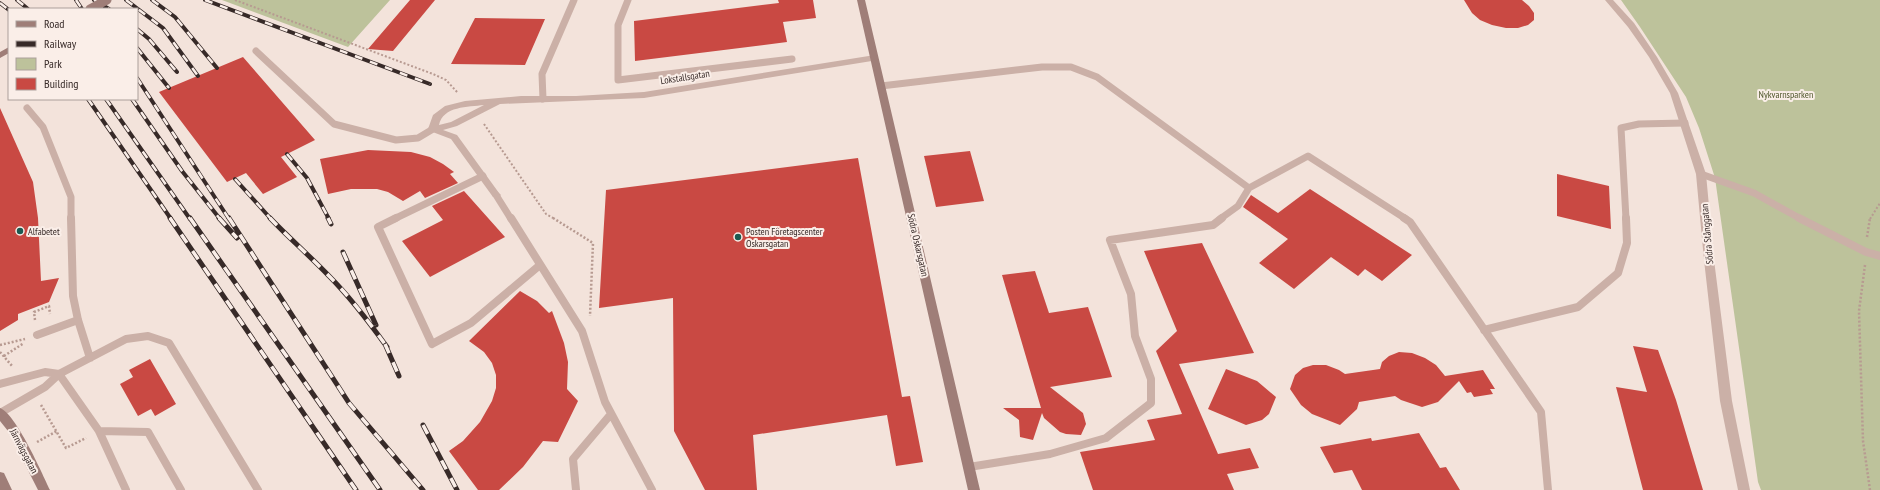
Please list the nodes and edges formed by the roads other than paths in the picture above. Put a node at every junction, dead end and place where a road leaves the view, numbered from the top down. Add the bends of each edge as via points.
1 (107, 0) edge
2 (574, 0) edge
3 (628, 0) edge
4 (861, 0) edge
5 (1609, 0) edge
6 (92, 8) edge
7 (256, 51) dead end
8 (874, 58) junction
9 (792, 59) dead end
10 (881, 86) junction
11 (544, 99) junction
12 (497, 102) junction
13 (27, 108) dead end
14 (1685, 123) junction
15 (433, 129) junction
16 (1701, 174) junction
17 (483, 176) junction
18 (1249, 188) junction
19 (496, 195) joint
20 (1880, 256) edge
21 (540, 265) junction
22 (78, 320) junction
23 (1484, 330) junction
24 (37, 336) road end
25 (90, 358) junction
26 (59, 374) junction
27 (0, 384) edge
28 (0, 413) edge
29 (611, 414) junction
30 (99, 431) junction
31 (969, 468) junction
32 (0, 477) edge
33 (6, 490) edge
34 (44, 490) edge
35 (126, 490) edge
36 (181, 490) edge
37 (258, 490) edge
38 (576, 490) edge
39 (652, 490) edge
40 (974, 490) edge
41 (1548, 490) edge
42 (1744, 490) edge

1 - 6 street, bridge
2 - 11 lane via 542,74
3 - 9 lane via 618,26 618,80
4 - 8 street, Södra Oskarsgatan
5 - 14 street, Södra Stånggatan via 1631,25 1652,57 1674,93
7 - 15 lane via 334,124 396,140 418,138
8 - 10 street, Södra Oskarsgatan
8 - 11 street, Lokstallsgatan via 644,95
10 - 18 lane via 1042,67 1071,67 1097,77
10 - 31 street, Södra Oskarsgatan
11 - 12 street, Lokstallsgatan
12 - 15 street, Lokstallsgatan via 454,124
12 - 15 street, Lokstallsgatan via 448,108 436,117
13 - 22 lane via 43,127 71,197 73,296
14 - 16 street, Södra Stånggatan
14 - 23 lane via 1639,124 1621,128 1627,243 1618,273 1578,307
15 - 17 street via 454,137
16 - 20 lane via 1754,193 1822,231
16 - 42 street, Södra Stånggatan via 1726,401
17 - 19 street
17 - 21 lane via 378,227 432,344 472,323
18 - 23 lane via 1308,156 1410,222
18 - 31 lane via 1238,206 1213,225 1110,240 1132,294 1135,336 1152,379 1151,403 1106,438 1050,454
19 - 21 lane
21 - 29 lane via 582,331
22 - 24 lane
22 - 25 lane
23 - 41 lane via 1541,412
25 - 26 lane
25 - 37 lane via 126,339 138,336 161,338 169,343
26 - 27 lane via 45,372
26 - 28 lane via 41,390
26 - 30 lane
28 - 34 street, Järnvägsgatan via 12,427
29 - 38 lane via 573,459
29 - 39 lane
30 - 35 lane
30 - 36 lane via 148,432
31 - 40 street, Södra Oskarsgatan
32 - 33 street

